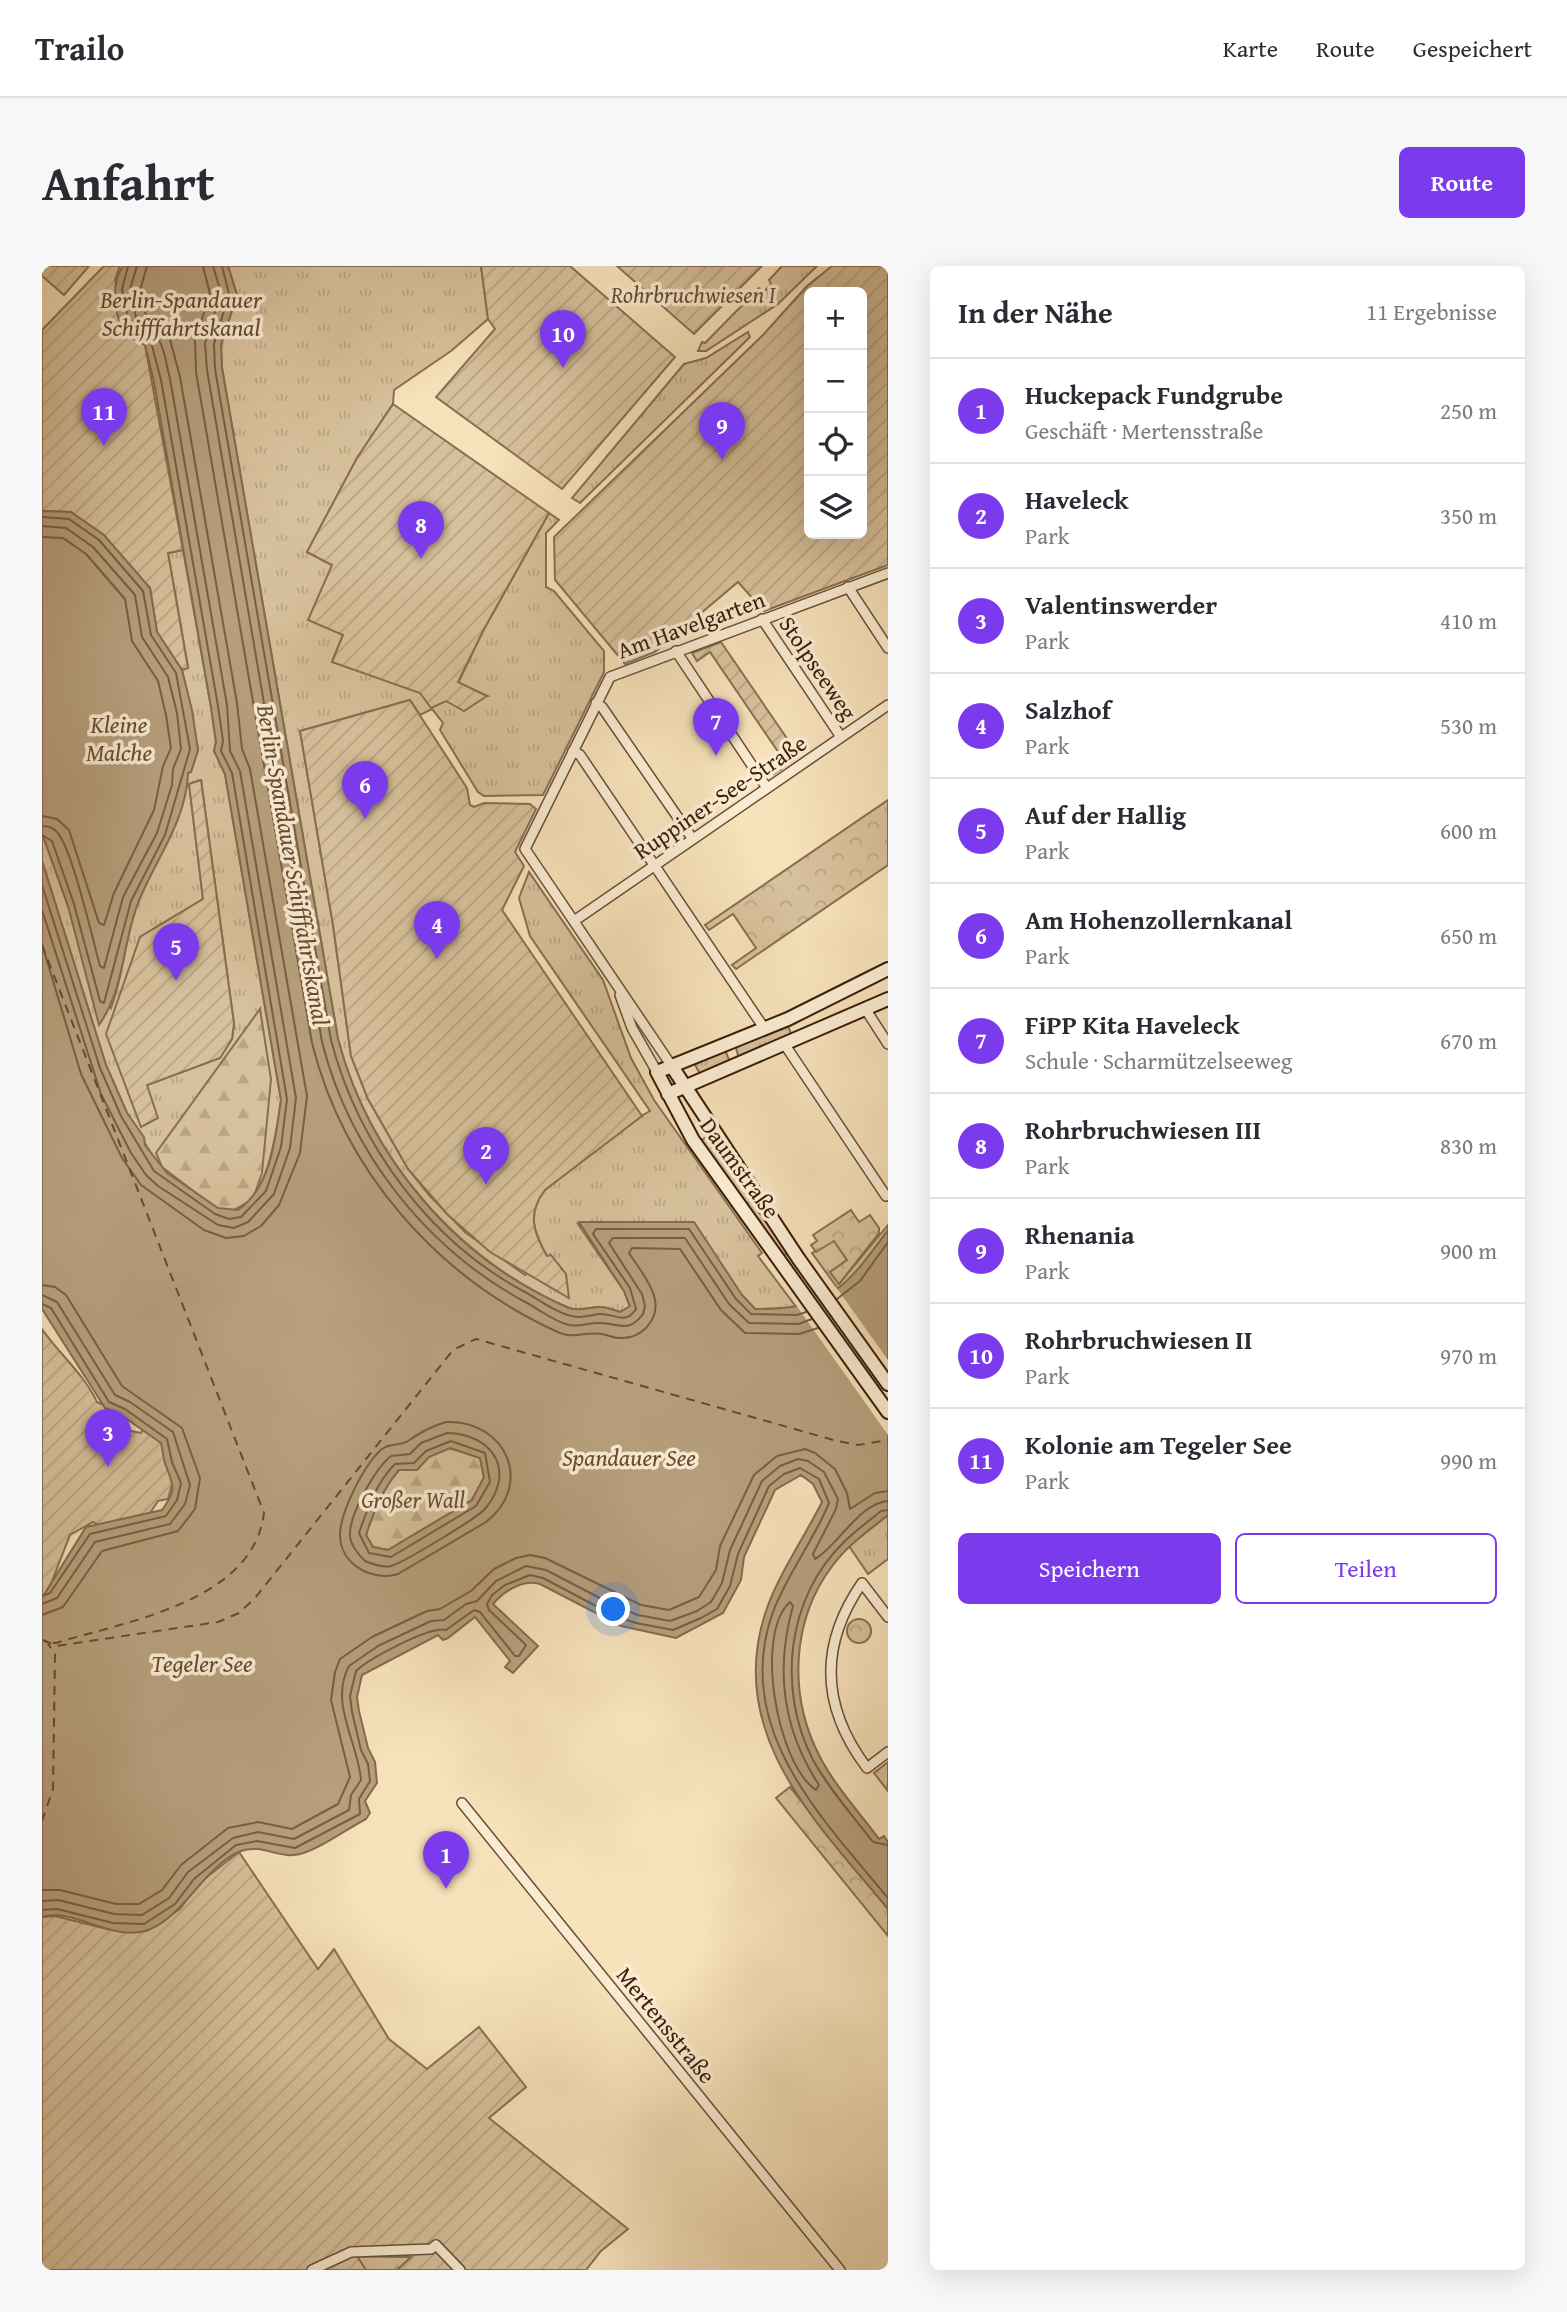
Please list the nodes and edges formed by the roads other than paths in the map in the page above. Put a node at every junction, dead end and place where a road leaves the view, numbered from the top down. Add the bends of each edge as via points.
1 (888, 573) edge
2 (848, 587) junction
3 (762, 619) junction
4 (888, 648) edge
5 (676, 651) junction
6 (596, 703) junction
7 (888, 705) edge
8 (841, 737) junction
9 (573, 751) junction
10 (766, 788) junction
11 (692, 838) junction
12 (655, 864) junction
13 (574, 920) junction
14 (888, 969) edge
15 (615, 981) junction
16 (888, 999) edge
17 (866, 1010) junction
18 (764, 1028) junction
19 (729, 1042) junction
20 (888, 1044) edge
21 (786, 1045) junction
22 (671, 1065) junction
23 (737, 1065) junction
24 (657, 1072) junction
25 (686, 1087) junction
26 (668, 1094) junction
27 (886, 1196) edge
28 (888, 1384) edge
29 (888, 1412) edge
30 (888, 1617) edge
31 (888, 1752) edge
32 (462, 1803) dead end
33 (312, 2270) edge
34 (460, 2270) edge
35 (840, 2270) edge

1 - 2 street, Am Havelgarten
2 - 3 street, Am Havelgarten
2 - 4 street
3 - 5 street, Am Havelgarten
3 - 8 street, Stolpseeweg
5 - 6 street, Am Havelgarten via 610,677
5 - 10 street
6 - 9 street, Am Havelgarten
6 - 11 street
7 - 8 street, Ruppiner-See-Straße
8 - 10 street, Ruppiner-See-Straße
9 - 12 street
9 - 13 street, Am Havelgarten via 525,849
10 - 11 street, Ruppiner-See-Straße
11 - 12 street, Ruppiner-See-Straße
12 - 13 street, Ruppiner-See-Straße
12 - 18 street
13 - 15 street
14 - 18 main road
15 - 22 street
15 - 24 street via 632,1028
16 - 17 main road
17 - 20 street
17 - 21 main road
18 - 19 main road
19 - 22 main road
19 - 23 main road
21 - 23 main road
21 - 27 street
22 - 24 main road
22 - 25 main road, Daumstraße
23 - 25 main road
24 - 26 main road, Daumstraße
25 - 26 main road
25 - 28 main road, Daumstraße via 798,1258
26 - 29 main road, Daumstraße via 693,1140
30 - 31 street via 862,1583 839,1624 830,1671 842,1728 867,1768
32 - 35 street, Mertensstraße
33 - 34 street via 351,2252 431,2249 436,2245

